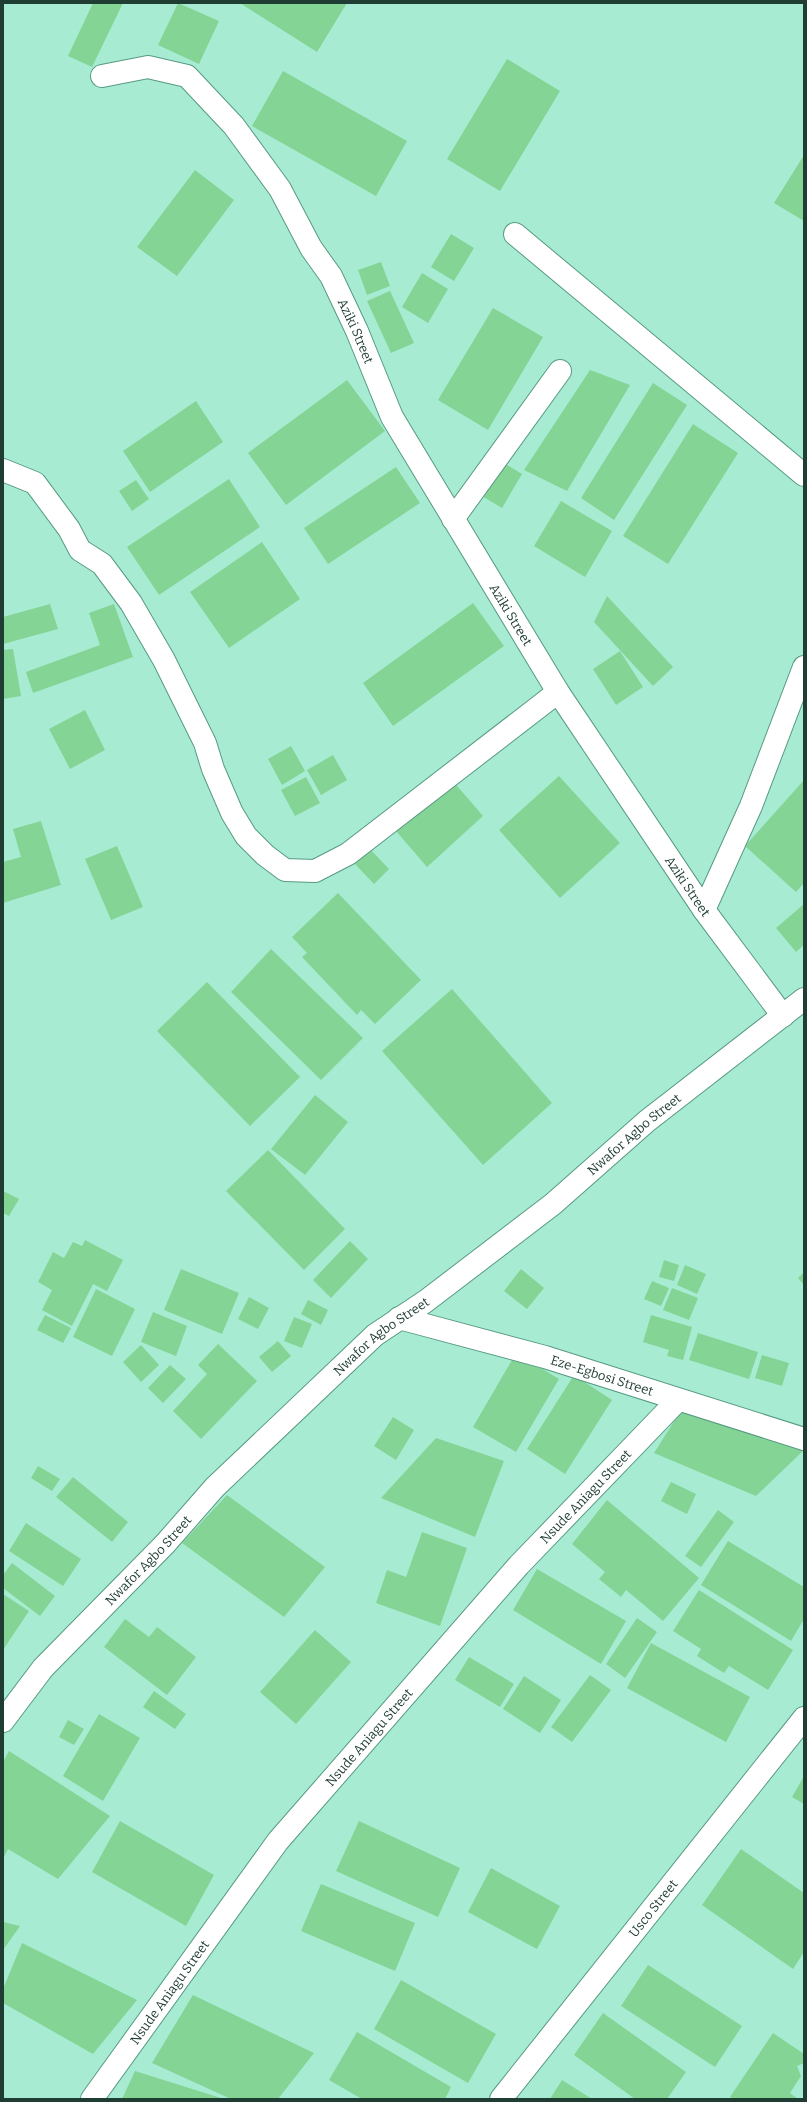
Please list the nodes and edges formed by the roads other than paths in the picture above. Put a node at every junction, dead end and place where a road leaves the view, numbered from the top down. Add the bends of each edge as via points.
1 (102, 76) dead end
2 (515, 234) dead end
3 (560, 371) dead end
4 (3, 470) edge
5 (804, 475) edge
6 (453, 519) junction
7 (804, 667) edge
8 (558, 692) junction
9 (704, 910) junction
10 (804, 1000) edge
11 (783, 1016) junction
12 (399, 1318) junction
13 (677, 1401) junction
14 (804, 1439) edge
15 (804, 1718) edge
16 (3, 1721) edge
17 (92, 2099) edge
18 (502, 2099) edge

1 - 6 street, Aziki Street via 148,67 187,76 234,126 280,189 311,248 331,276 392,417
2 - 5 street
3 - 6 street
4 - 8 street via 35,483 69,528 80,550 102,564 131,603 205,743 232,813 246,836 284,870 315,871 348,854
6 - 8 street, Aziki Street
7 - 9 street via 751,806
8 - 9 street, Aziki Street
9 - 11 street, Aziki Street
10 - 11 street, Nwafor Agbo Street
11 - 12 street, Nwafor Agbo Street via 647,1121 547,1208 426,1302
12 - 13 street, Eze-Egbosi Street via 545,1357
12 - 16 street, Nwafor Agbo Street via 369,1340 215,1487 165,1544 43,1668
13 - 14 street, Eze-Egbosi Street
13 - 17 street, Nsude Aniagu Street via 519,1565 278,1841
15 - 18 street, Usco Street

